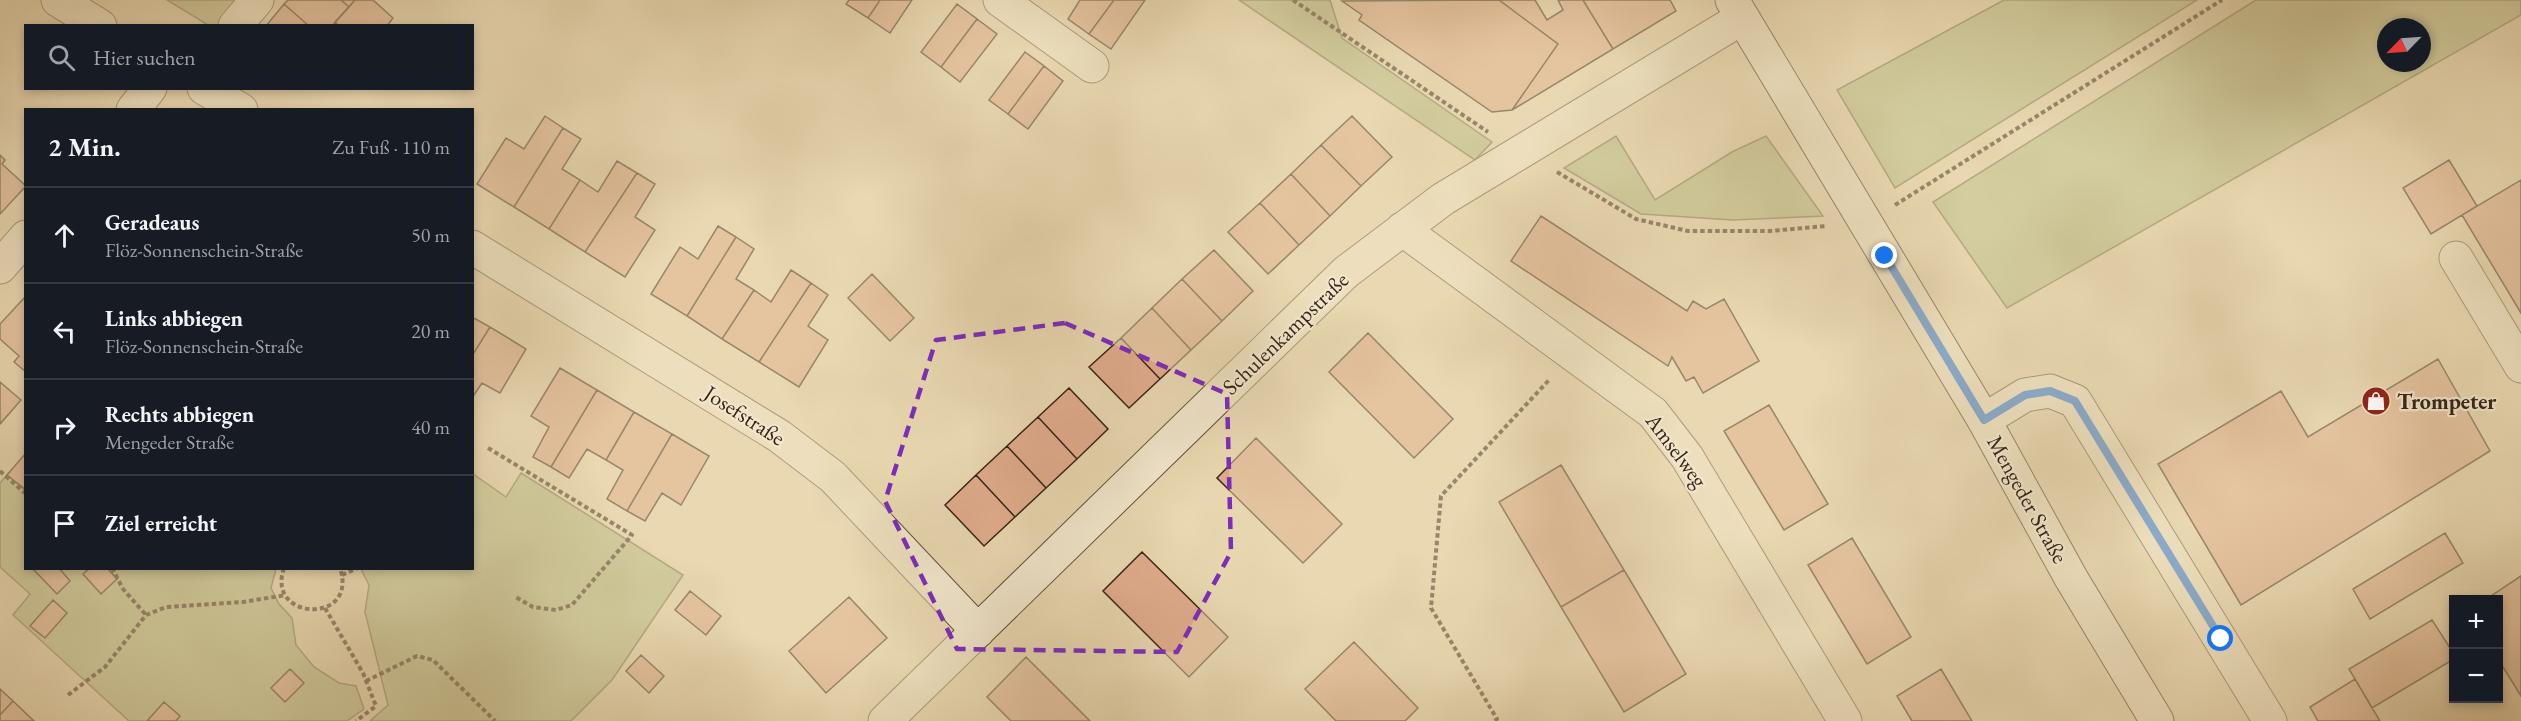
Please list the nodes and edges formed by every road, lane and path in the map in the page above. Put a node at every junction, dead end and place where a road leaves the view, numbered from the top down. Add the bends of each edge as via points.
1 (58, 0) edge
2 (257, 0) edge
3 (1000, 0) edge
4 (1293, 0) edge
5 (2222, 0) edge
6 (1737, 9) edge
7 (97, 24) edge
8 (237, 24) edge
9 (1092, 66) dead end
10 (148, 90) edge
11 (207, 90) edge
12 (135, 108) edge
13 (238, 108) edge
14 (1520, 151) junction
15 (1865, 223) junction
16 (1402, 229) junction
17 (24, 239) edge
18 (474, 248) edge
19 (2456, 258) dead end
20 (0, 267) edge
21 (1573, 353) junction
22 (2521, 366) edge
23 (1984, 420) junction
24 (488, 448) dead end
25 (0, 471) edge
26 (24, 492) edge
27 (113, 570) edge
28 (284, 570) edge
29 (341, 570) edge
30 (353, 570) edge
31 (342, 575) junction
32 (286, 595) junction
33 (514, 596) dead end
34 (325, 608) junction
35 (146, 615) junction
36 (978, 632) junction
37 (366, 681) junction
38 (68, 695) dead end
39 (356, 721) edge
40 (495, 721) edge
41 (885, 721) edge
42 (1495, 721) edge
43 (1845, 721) edge
44 (2157, 721) edge
45 (2270, 721) edge

1 - 7 street
2 - 8 street
3 - 9 street
4 - 14 path
5 - 15 path
6 - 14 street, Schulenkampstraße
6 - 15 street, Mengeder Straße
10 - 12 street
11 - 13 street
14 - 15 path via 1636,219 1688,231 1770,231
14 - 16 street, Schulenkampstraße
15 - 23 street, Mengeder Straße
16 - 21 street, Amselweg
16 - 36 street, Schulenkampstraße via 1346,272
17 - 20 street
18 - 36 street, Josefstraße via 788,442 833,477
19 - 22 street
21 - 42 path via 1441,496 1431,608
21 - 43 street, Amselweg via 1653,413 1687,457
23 - 44 street, Mengeder Straße via 2071,578
23 - 45 street via 2025,395 2050,391 2075,401
24 - 33 path via 632,535 572,605 556,610 533,607
25 - 26 path
27 - 35 path via 123,589
28 - 32 path
29 - 31 path
30 - 31 path
31 - 34 path via 339,594
32 - 34 path via 306,610
32 - 35 path via 243,603 166,607
34 - 37 path
35 - 38 path via 105,667
36 - 41 street, Schulenkampstraße
37 - 39 path via 376,706
37 - 40 path via 417,656 426,656

